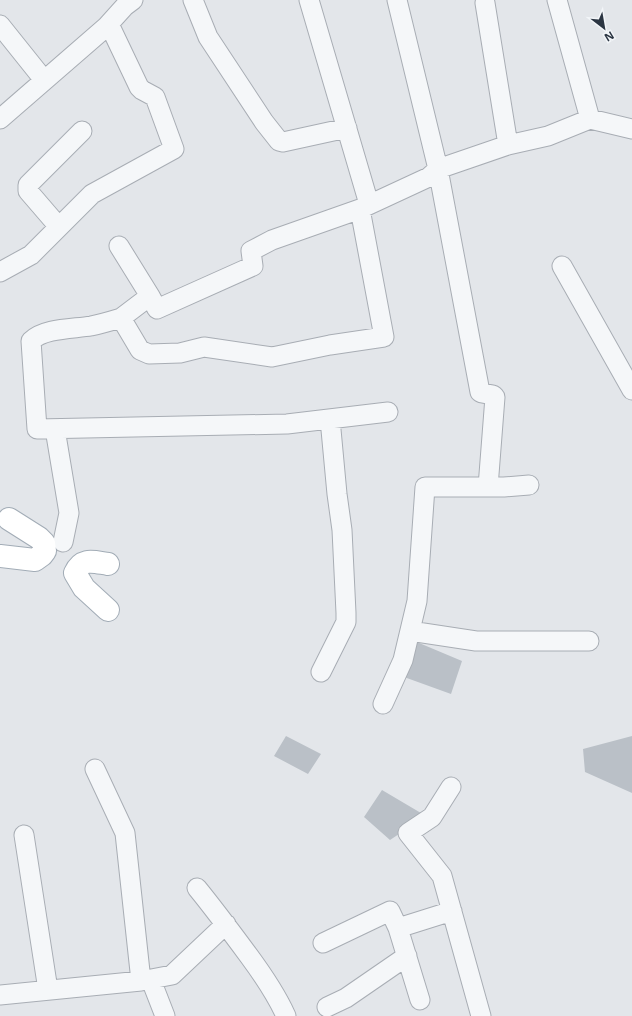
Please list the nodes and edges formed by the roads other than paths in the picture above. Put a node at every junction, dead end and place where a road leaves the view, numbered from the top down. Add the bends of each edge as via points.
1 (133, 0) edge
2 (193, 0) edge
3 (309, 0) edge
4 (397, 0) edge
5 (557, 0) edge
6 (485, 3) dead end
7 (109, 24) junction
8 (0, 26) edge
9 (44, 80) junction
10 (0, 119) edge
11 (590, 119) junction
12 (347, 128) junction
13 (632, 129) edge
14 (82, 131) dead end
15 (508, 145) junction
16 (438, 169) junction
17 (364, 207) junction
18 (59, 227) junction
19 (119, 246) dead end
20 (562, 266) dead end
21 (0, 273) edge
22 (150, 296) junction
23 (121, 318) junction
24 (632, 390) edge
25 (388, 412) dead end
26 (330, 419) junction
27 (55, 429) junction
28 (529, 485) dead end
29 (488, 487) junction
30 (9, 519) dead end
31 (63, 542) dead end
32 (0, 556) edge
33 (108, 564) dead end
34 (108, 610) dead end
35 (410, 631) junction
36 (589, 641) dead end
37 (320, 672) dead end
38 (383, 704) dead end
39 (95, 770) dead end
40 (451, 787) dead end
41 (24, 835) dead end
42 (197, 888) dead end
43 (452, 911) junction
44 (226, 924) junction
45 (398, 928) junction
46 (323, 942) dead end
47 (406, 956) junction
48 (146, 981) junction
49 (48, 990) junction
50 (0, 995) edge
51 (420, 1000) dead end
52 (327, 1007) dead end
53 (165, 1016) edge
54 (286, 1016) edge
55 (481, 1016) edge

1 - 7 street
2 - 12 street via 208,37 279,141
3 - 12 street
4 - 16 street
5 - 11 street
6 - 15 street
7 - 9 street
7 - 18 street via 139,87 155,97 174,149 92,194
8 - 9 street
9 - 10 street
11 - 13 street
11 - 15 street via 548,136
12 - 17 street
14 - 18 street via 28,185 28,191
15 - 16 street
16 - 17 street via 429,176
16 - 29 street via 480,392 494,397
17 - 22 street via 272,240 251,251 253,266 156,310
17 - 23 street via 384,337 330,344 272,357 204,347 180,353 149,354 140,350
18 - 21 street via 31,255
19 - 22 street
20 - 24 street
22 - 23 street
23 - 27 street via 93,326 45,332 31,341 37,429
25 - 26 street
26 - 27 street via 287,424
26 - 37 street via 342,530 346,622
27 - 31 street via 69,513
28 - 29 street
29 - 35 street via 425,487 417,601
30 - 32 main road via 39,538 44,543 45,551 35,560
33 - 34 main road via 84,562 75,572 84,588
35 - 36 street via 476,641
35 - 38 street via 403,660
39 - 48 street via 125,833
40 - 43 street via 432,816 408,833 442,876
41 - 49 street
42 - 44 street
43 - 45 street
43 - 55 street
44 - 48 street via 172,975
44 - 54 street via 264,977
45 - 46 street via 390,911
45 - 47 street
47 - 51 street
47 - 52 street via 346,998
48 - 49 street
48 - 53 street
49 - 50 street

